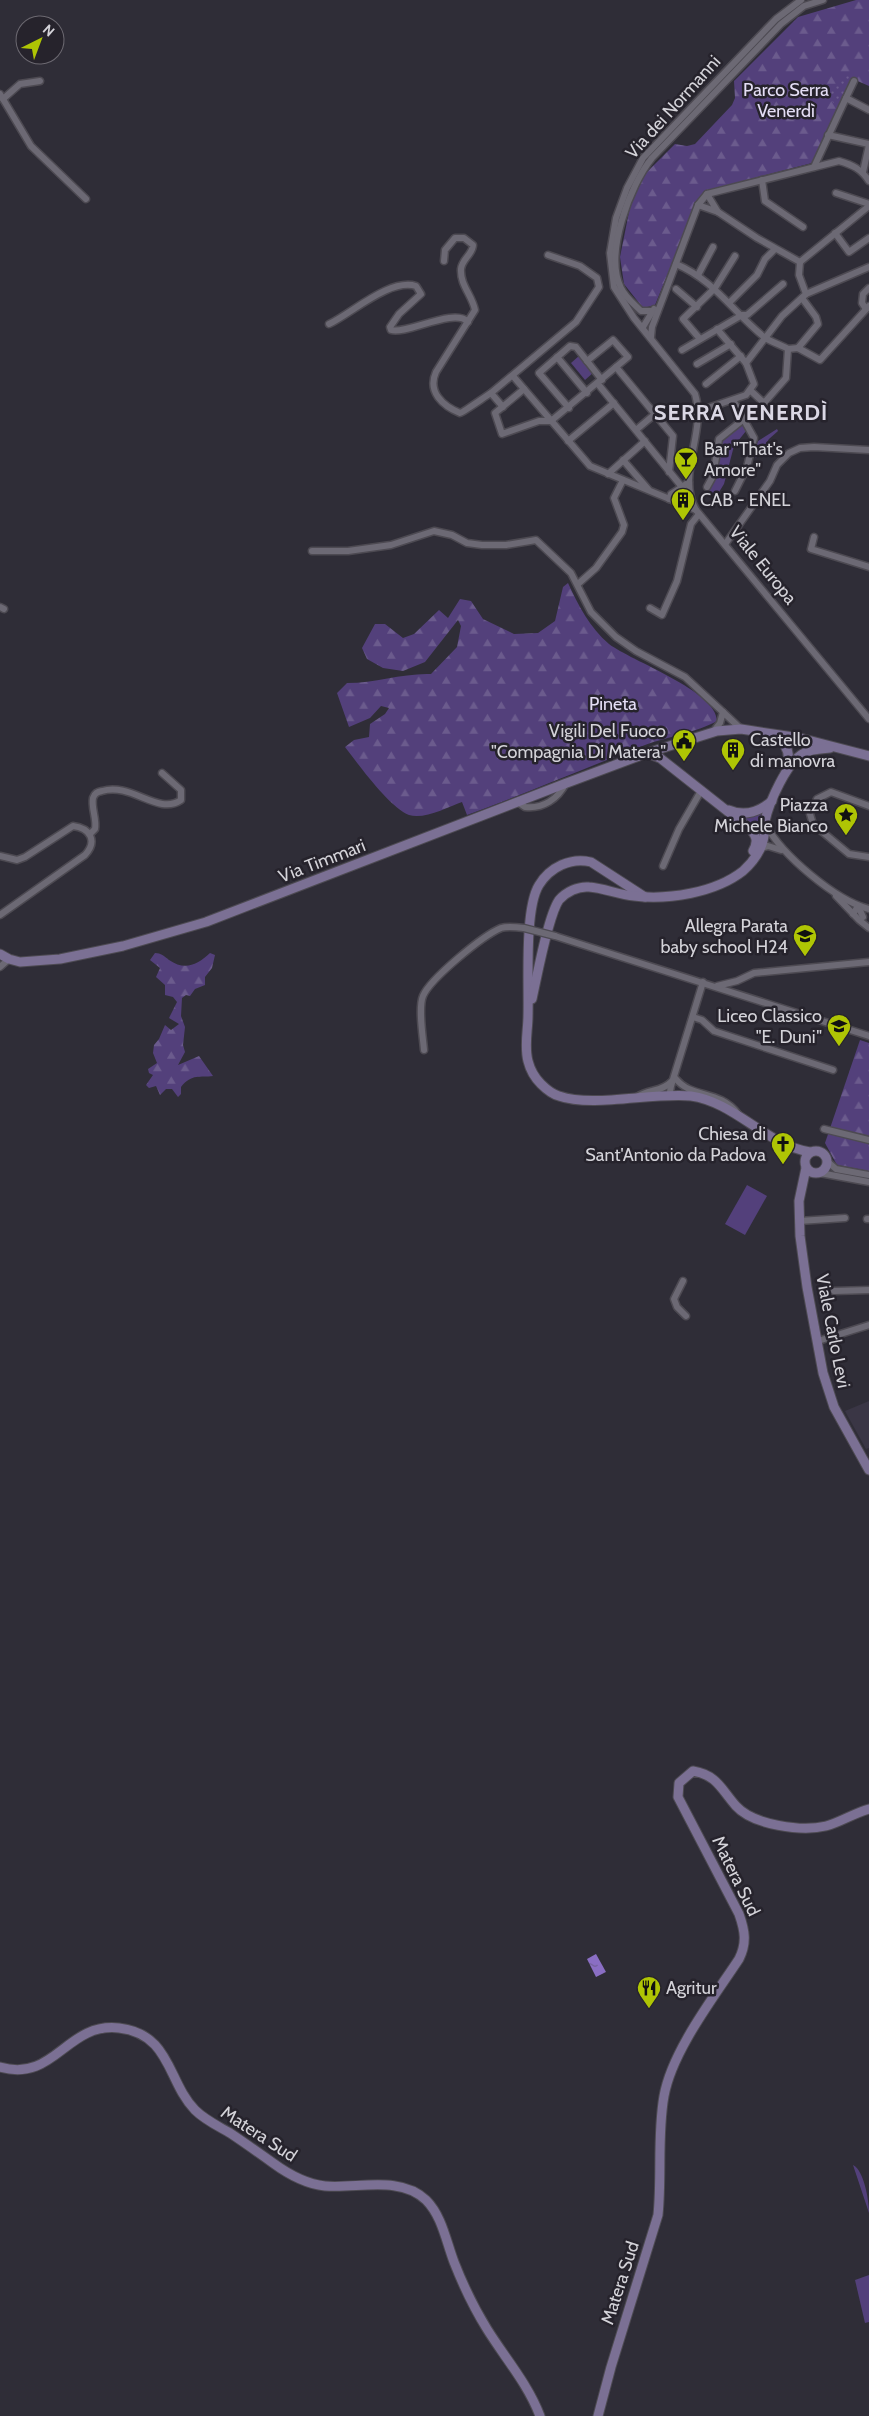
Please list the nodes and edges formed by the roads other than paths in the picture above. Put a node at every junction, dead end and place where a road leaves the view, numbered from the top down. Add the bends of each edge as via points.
1 (801, 0) edge
2 (823, 0) edge
3 (40, 81) dead end
4 (854, 81) dead end
5 (2, 97) edge
6 (846, 98) junction
7 (869, 110) edge
8 (828, 135) junction
9 (869, 144) edge
10 (814, 167) junction
11 (863, 172) junction
12 (762, 180) junction
13 (869, 181) edge
14 (836, 193) dead end
15 (707, 194) junction
16 (80, 203) dead end
17 (698, 205) junction
18 (869, 205) edge
19 (718, 212) junction
20 (803, 227) dead end
21 (835, 233) junction
22 (869, 238) edge
23 (713, 247) dead end
24 (775, 249) junction
25 (548, 255) dead end
26 (735, 256) dead end
27 (444, 261) dead end
28 (800, 262) junction
29 (676, 264) junction
30 (869, 266) edge
31 (698, 275) junction
32 (783, 284) dead end
33 (715, 288) junction
34 (869, 288) edge
35 (676, 289) dead end
36 (804, 296) junction
37 (730, 302) junction
38 (661, 304) junction
39 (697, 307) junction
40 (868, 307) edge
41 (652, 311) junction
42 (742, 314) junction
43 (468, 322) junction
44 (329, 324) dead end
45 (643, 327) junction
46 (717, 329) junction
47 (651, 337) junction
48 (765, 338) junction
49 (700, 339) junction
50 (731, 344) junction
51 (788, 348) junction
52 (798, 348) junction
53 (682, 350) dead end
54 (741, 356) junction
55 (557, 357) junction
56 (588, 361) junction
57 (746, 363) junction
58 (697, 364) dead end
59 (616, 367) junction
60 (513, 376) junction
61 (600, 382) junction
62 (706, 384) dead end
63 (524, 390) junction
64 (751, 391) junction
65 (491, 393) junction
66 (587, 393) junction
67 (733, 400) junction
68 (614, 403) junction
69 (503, 407) junction
70 (569, 408) junction
71 (699, 411) junction
72 (655, 414) junction
73 (744, 419) junction
74 (551, 421) junction
75 (636, 430) junction
76 (568, 440) junction
77 (645, 441) junction
78 (869, 450) edge
79 (623, 460) junction
80 (669, 472) junction
81 (608, 474) junction
82 (623, 480) junction
83 (689, 482) junction
84 (682, 487) junction
85 (707, 487) dead end
86 (649, 491) junction
87 (735, 491) dead end
88 (669, 499) junction
89 (698, 512) junction
90 (814, 537) dead end
91 (726, 543) junction
92 (312, 551) dead end
93 (869, 567) edge
94 (578, 584) junction
95 (650, 608) dead end
96 (722, 712) junction
97 (869, 719) edge
98 (741, 729) junction
99 (713, 732) junction
100 (771, 734) junction
101 (672, 745) junction
102 (835, 747) junction
103 (647, 753) junction
104 (869, 756) edge
105 (666, 763) junction
106 (162, 774) dead end
107 (784, 776) junction
108 (701, 791) junction
109 (774, 800) junction
110 (718, 804) junction
111 (869, 806) edge
112 (765, 822) junction
113 (91, 834) junction
114 (761, 848) junction
115 (783, 850) junction
116 (0, 856) edge
117 (869, 858) edge
118 (663, 866) dead end
119 (731, 878) junction
120 (831, 890) junction
121 (646, 896) junction
122 (858, 906) junction
123 (869, 909) edge
124 (853, 914) junction
125 (0, 915) edge
126 (866, 915) edge
127 (868, 927) edge
128 (0, 954) edge
129 (9, 959) junction
130 (869, 962) edge
131 (0, 967) edge
132 (703, 982) junction
133 (715, 986) junction
134 (700, 996) junction
135 (528, 1016) junction
136 (693, 1017) junction
137 (869, 1036) edge
138 (424, 1050) dead end
139 (833, 1070) dead end
140 (675, 1077) junction
141 (673, 1096) junction
142 (637, 1097) junction
143 (741, 1119) junction
144 (755, 1128) junction
145 (824, 1129) dead end
146 (869, 1140) edge
147 (810, 1152) junction
148 (828, 1162) junction
149 (806, 1165) junction
150 (818, 1173) junction
151 (869, 1175) edge
152 (869, 1182) edge
153 (802, 1190) junction
154 (845, 1218) dead end
155 (799, 1221) junction
156 (684, 1281) dead end
157 (869, 1290) edge
158 (834, 1291) dead end
159 (686, 1316) dead end
160 (869, 1325) edge
161 (818, 1341) junction
162 (865, 1454) edge
163 (869, 1470) edge
164 (869, 1809) edge
165 (0, 2068) edge
166 (540, 2416) edge
167 (598, 2416) edge

1 - 45 street, Via dei Normanni via 776,19 643,158 634,173 612,236 611,274 618,297
2 - 41 street, Via dei Normanni via 804,6 781,24 652,158 639,177 625,211 618,242 617,275 621,288 641,311
3 - 5 street via 20,84
4 - 6 street
5 - 16 street via 31,146 84,196
6 - 7 street
6 - 8 street
8 - 9 street
8 - 10 street
9 - 11 street
10 - 11 street via 839,162 853,165
10 - 12 street
11 - 13 street
12 - 15 street
12 - 20 street via 765,201
14 - 18 street
15 - 17 street
15 - 19 street
17 - 19 street
17 - 29 street
18 - 21 street
19 - 24 street
21 - 22 street via 849,252
21 - 28 street
23 - 31 street
24 - 28 street
24 - 37 street via 765,259 757,275
25 - 60 street via 580,266 597,278 599,286 576,322
26 - 33 street
27 - 43 street via 445,250 455,238 464,238 473,245 461,268 474,310
28 - 36 street via 799,275
29 - 31 street
29 - 38 street
30 - 36 street
31 - 33 street
32 - 42 street via 748,315
33 - 37 street
33 - 39 street
34 - 40 street via 863,294 862,303
35 - 39 street
36 - 48 street via 782,316
36 - 52 street via 818,324
37 - 42 street
38 - 41 street
38 - 47 street
39 - 49 street via 683,319
40 - 52 street via 820,360
41 - 45 street
42 - 46 street
42 - 48 street
43 - 44 street via 463,318 453,318 400,331 391,330 393,320 421,294 416,286 406,285 382,292
43 - 65 street via 434,377 436,394 443,403 463,413
45 - 47 street, Via dei Normanni
46 - 49 street
46 - 50 street
47 - 71 street, Viale Europa via 691,387
48 - 51 street
48 - 57 street
49 - 53 street
50 - 54 street
50 - 58 street
51 - 52 street
51 - 64 street via 786,378 764,403
54 - 57 street
54 - 62 street
55 - 56 street via 570,346 576,347
55 - 66 street
55 - 70 street via 539,373
56 - 59 street via 614,340 628,357
56 - 61 street
57 - 64 street via 754,384
59 - 61 street
59 - 72 street
60 - 63 street
60 - 65 street
61 - 66 street
61 - 68 street
63 - 69 street
63 - 74 street
64 - 67 street
65 - 69 street
66 - 70 street
67 - 71 street
67 - 73 street
68 - 75 street
68 - 76 street
69 - 74 street via 495,413 502,434 539,421
70 - 74 street
71 - 83 street, Viale Europa
72 - 75 street
72 - 80 street via 673,436
73 - 85 street via 720,439 713,476
73 - 87 street via 754,438 747,467
74 - 76 street
75 - 77 street
76 - 81 street via 590,466
77 - 79 street
77 - 80 street
78 - 91 street via 814,447 789,452
79 - 81 street
79 - 86 street
80 - 84 street
81 - 82 street
82 - 86 street
82 - 94 street via 614,498 624,525 622,532 596,568
83 - 84 street
83 - 89 street, Viale Europa via 689,498
84 - 88 street
86 - 88 street
88 - 89 street
89 - 91 street, Viale Europa
89 - 95 street via 691,524 677,581 662,615
90 - 93 street via 810,549
91 - 97 street, Viale Europa
92 - 94 street via 348,551 391,545 434,531 482,545 506,545 533,539 567,567
94 - 96 street via 592,612 620,640 685,677
96 - 98 street
96 - 99 street via 720,723
98 - 99 main road, Via Timmari
98 - 100 main road, Via Timmari
99 - 101 main road, Via Timmari
100 - 102 main road
100 - 107 main road via 782,741 788,752
101 - 103 main road, Via Timmari
101 - 105 main road via 665,755
102 - 104 main road
102 - 107 main road via 803,753
103 - 105 main road
103 - 129 main road, Via Timmari via 197,925 123,946 60,959 20,962
105 - 108 main road
106 - 113 street via 181,790 180,800 162,804 120,788 100,791 93,800 96,822
107 - 109 main road
108 - 110 main road
108 - 118 street
109 - 110 main road via 763,808 743,814
109 - 112 main road
110 - 119 main road via 757,838 749,859
111 - 117 street via 831,792 817,799 810,814 813,824 849,854
112 - 114 main road
112 - 115 street
113 - 116 street via 73,826 25,857 16,860
113 - 125 street via 92,845 85,855
114 - 115 street via 768,846
114 - 119 main road via 750,864
115 - 120 street
119 - 121 main road via 703,890 663,897
120 - 122 street
120 - 124 street
121 - 135 main road via 588,887 571,890 559,900 550,922
121 - 135 main road via 591,862 582,860 564,864 546,876 535,895 531,917
122 - 123 street
122 - 124 street
122 - 126 street
124 - 127 street
126 - 127 street
128 - 129 main road, Via Timmari
129 - 131 street
130 - 133 street via 754,973 732,983
132 - 133 street
132 - 134 street
132 - 138 street, bridge via 555,936 524,928 502,928 453,962 425,992 421,1001
133 - 134 street
133 - 137 street
134 - 136 street
135 - 142 main road via 528,1062 539,1082 550,1092 570,1098
136 - 139 street via 714,1031
136 - 140 street
140 - 141 street via 670,1092
140 - 142 street via 663,1088
140 - 143 street via 685,1088 721,1099
141 - 142 main road
141 - 143 main road via 690,1096 712,1102
143 - 144 main road
144 - 147 main road via 798,1150
144 - 149 main road via 769,1140 800,1157
145 - 146 street
147 - 148 main road via 822,1152
147 - 149 main road
148 - 150 main road
148 - 151 street via 836,1168
149 - 150 main road
149 - 153 main road, Viale Carlo Levi
150 - 152 street
150 - 153 main road
153 - 155 main road, Viale Carlo Levi
154 - 155 street
155 - 161 main road, Viale Carlo Levi
156 - 159 street via 674,1299
157 - 158 street
160 - 161 street
161 - 162 main road, Viale Carlo Levi via 827,1391
162 - 163 main road, Viale Carlo Levi
164 - 167 main road, Matera Sud via 826,1826 804,1829 770,1823 746,1814 739,1810 717,1782 703,1773 693,1771 679,1783 677,1790 681,1804 739,1914 745,1946 678,2055 670,2076 661,2124 658,2215 610,2367
165 - 166 main road, Matera Sud via 16,2071 34,2069 49,2061 74,2039 102,2028 135,2032 150,2040 166,2056 195,2109 300,2180 323,2186 396,2186 418,2193 440,2220 470,2299

